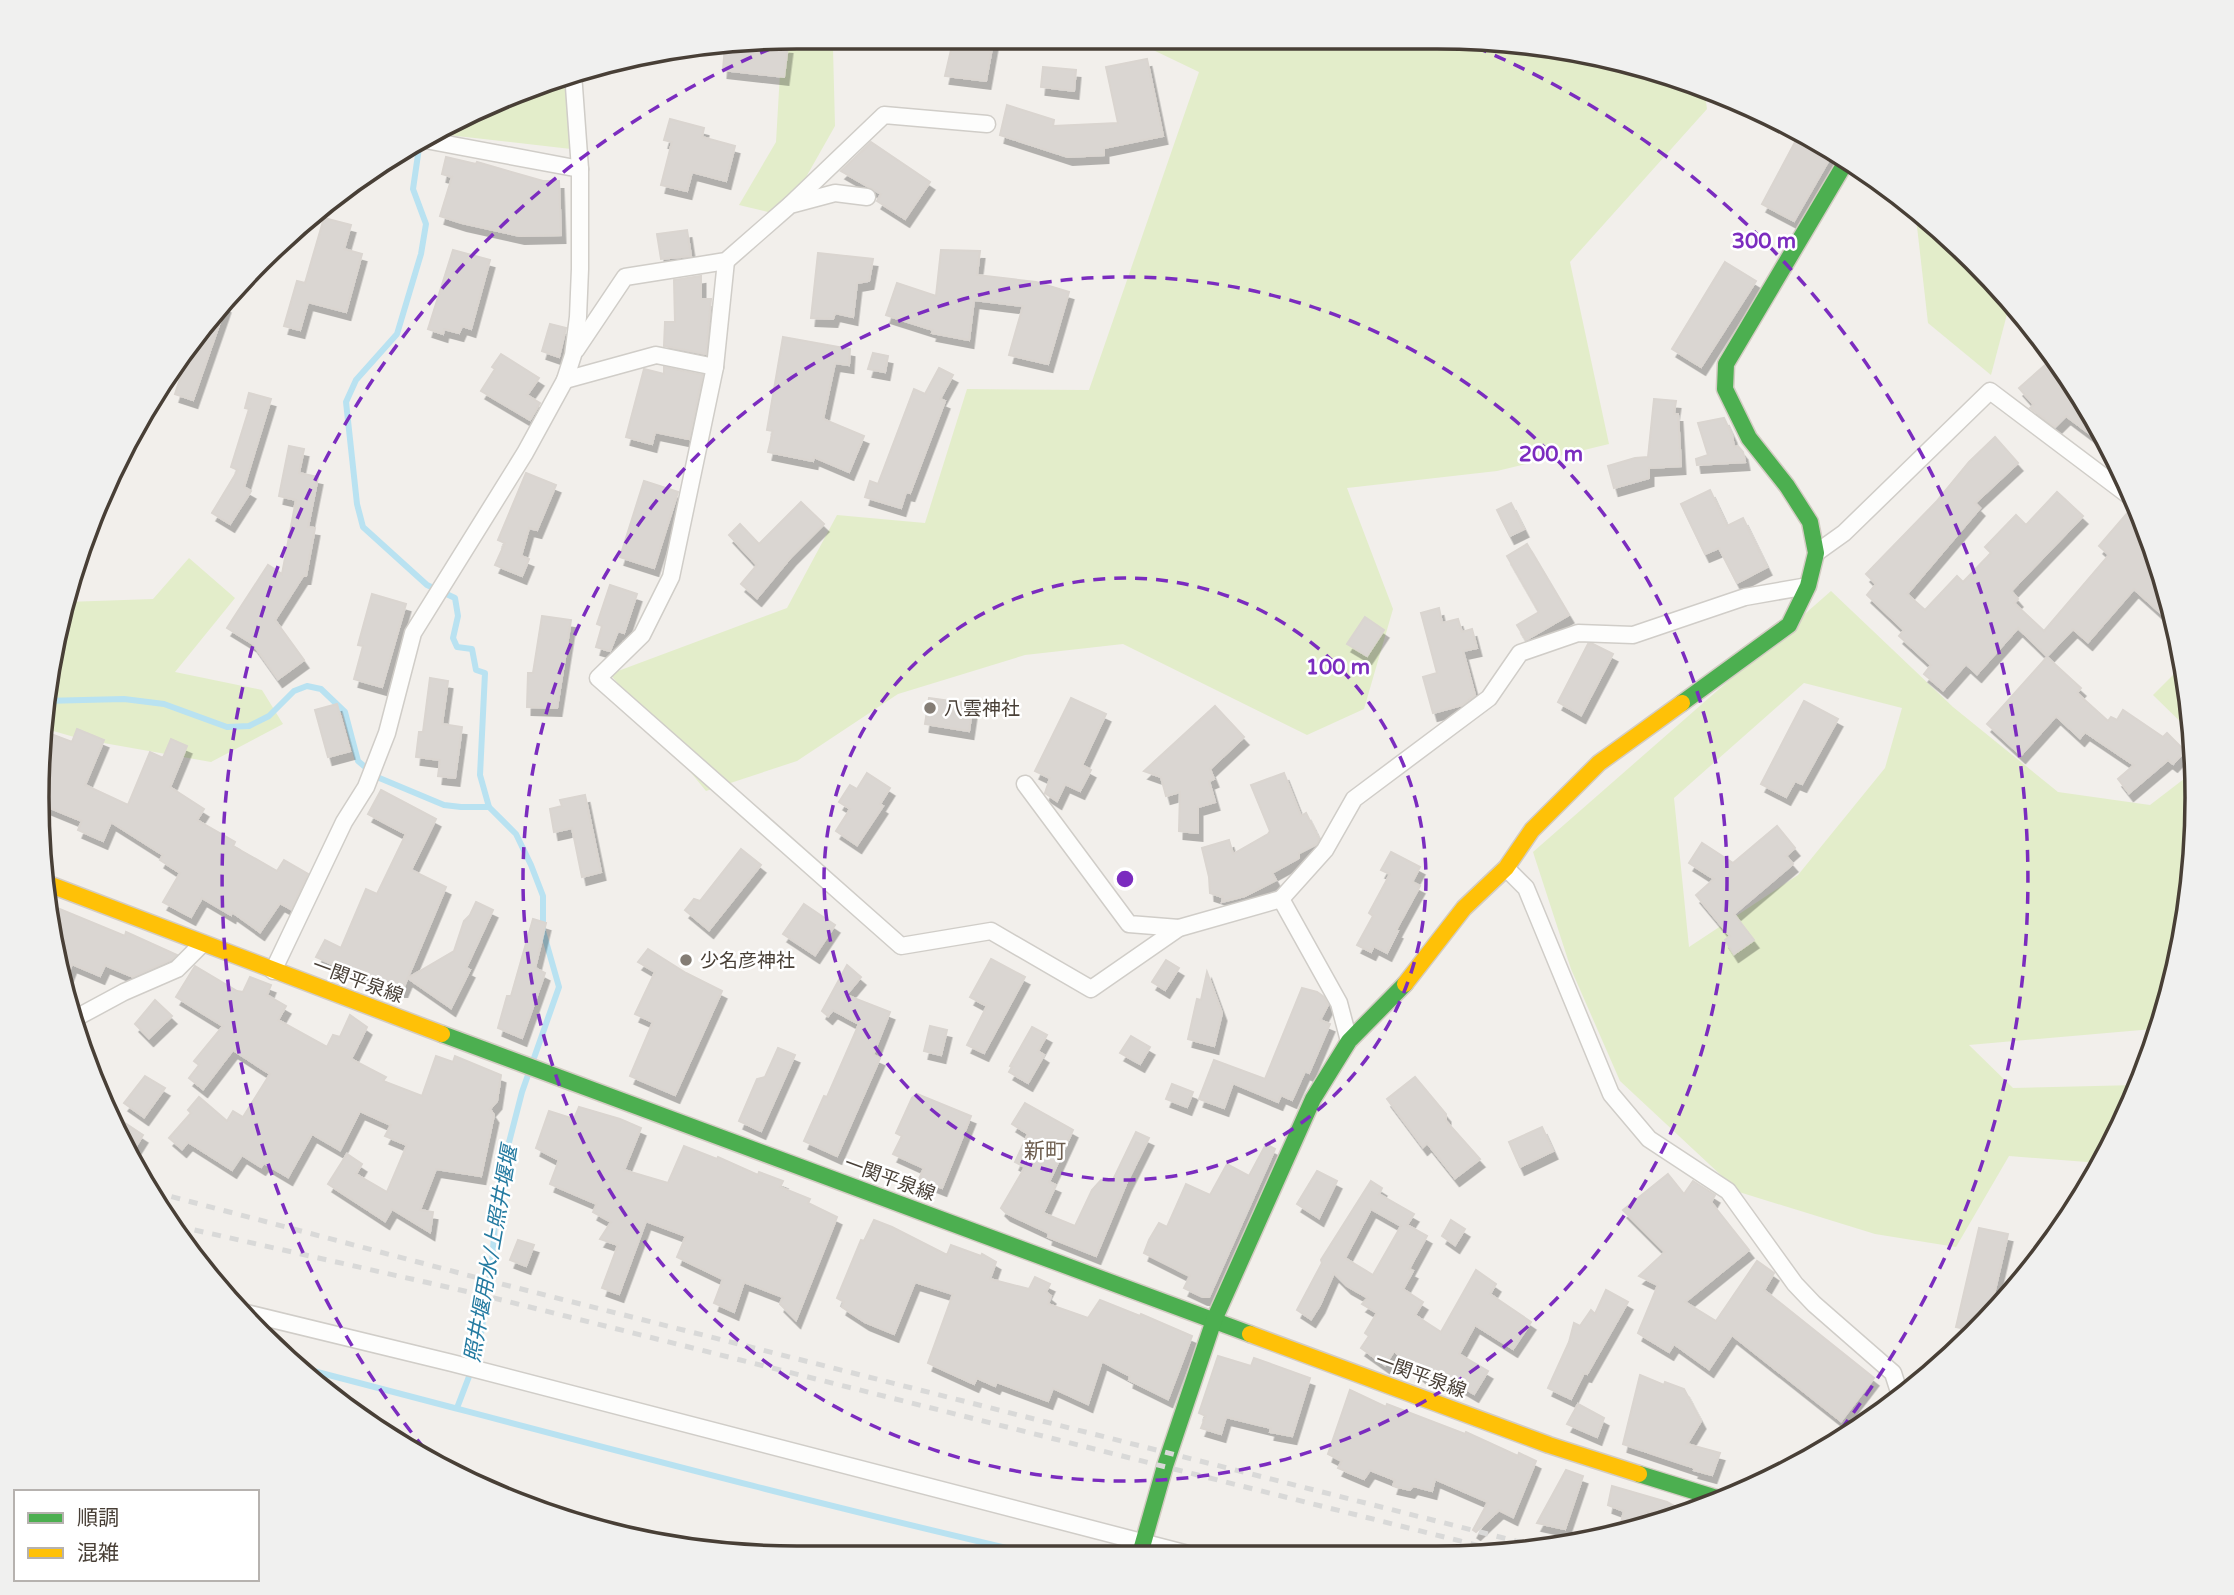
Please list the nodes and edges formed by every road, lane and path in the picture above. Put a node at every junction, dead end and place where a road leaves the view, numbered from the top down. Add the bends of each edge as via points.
1 (574, 84) edge
2 (987, 124) dead end
3 (436, 142) edge
4 (580, 169) junction
5 (1842, 169) edge
6 (867, 197) dead end
7 (790, 205) junction
8 (726, 261) junction
9 (573, 355) junction
10 (715, 367) junction
11 (565, 380) junction
12 (2117, 487) edge
13 (1816, 553) junction
14 (1808, 586) junction
15 (1025, 784) dead end
16 (1506, 868) junction
17 (54, 886) edge
18 (1281, 899) junction
19 (1179, 928) junction
20 (201, 944) junction
21 (273, 971) junction
22 (82, 1015) edge
23 (1349, 1041) junction
24 (257, 1316) edge
25 (1214, 1321) junction
26 (1898, 1386) edge
27 (1707, 1495) edge
28 (1130, 1546) edge
29 (1142, 1546) edge

1 - 4 street
2 - 7 street via 884,115
3 - 4 street
4 - 9 street via 578,317
5 - 13 main road via 1726,364 1725,389 1749,438 1810,522
6 - 7 street via 835,193
7 - 8 street
8 - 9 street via 625,277
8 - 10 street
9 - 11 street
10 - 11 street via 656,355
10 - 19 street via 671,577 642,635 598,678 901,946 991,931 1091,989
11 - 21 street via 413,633 387,733 366,787 344,822
12 - 13 street via 1990,391 1844,533
13 - 14 main road
14 - 16 main road via 1789,625 1599,763 1532,830
14 - 18 street via 1745,597 1633,635 1578,633 1520,653 1489,698 1354,799 1325,850
15 - 19 street via 1129,924
16 - 23 main road via 1464,908 1397,994
16 - 26 street via 1526,888 1611,1094 1649,1139 1728,1191 1795,1284 1894,1373
17 - 20 main road, 一関平泉線
18 - 19 street
18 - 23 street via 1339,1003
20 - 21 main road, 一関平泉線
20 - 22 street via 177,969
21 - 25 main road, 一関平泉線
23 - 25 main road via 1313,1099
24 - 28 street via 452,1363
25 - 27 main road, 一関平泉線 via 1549,1445
25 - 29 main road

